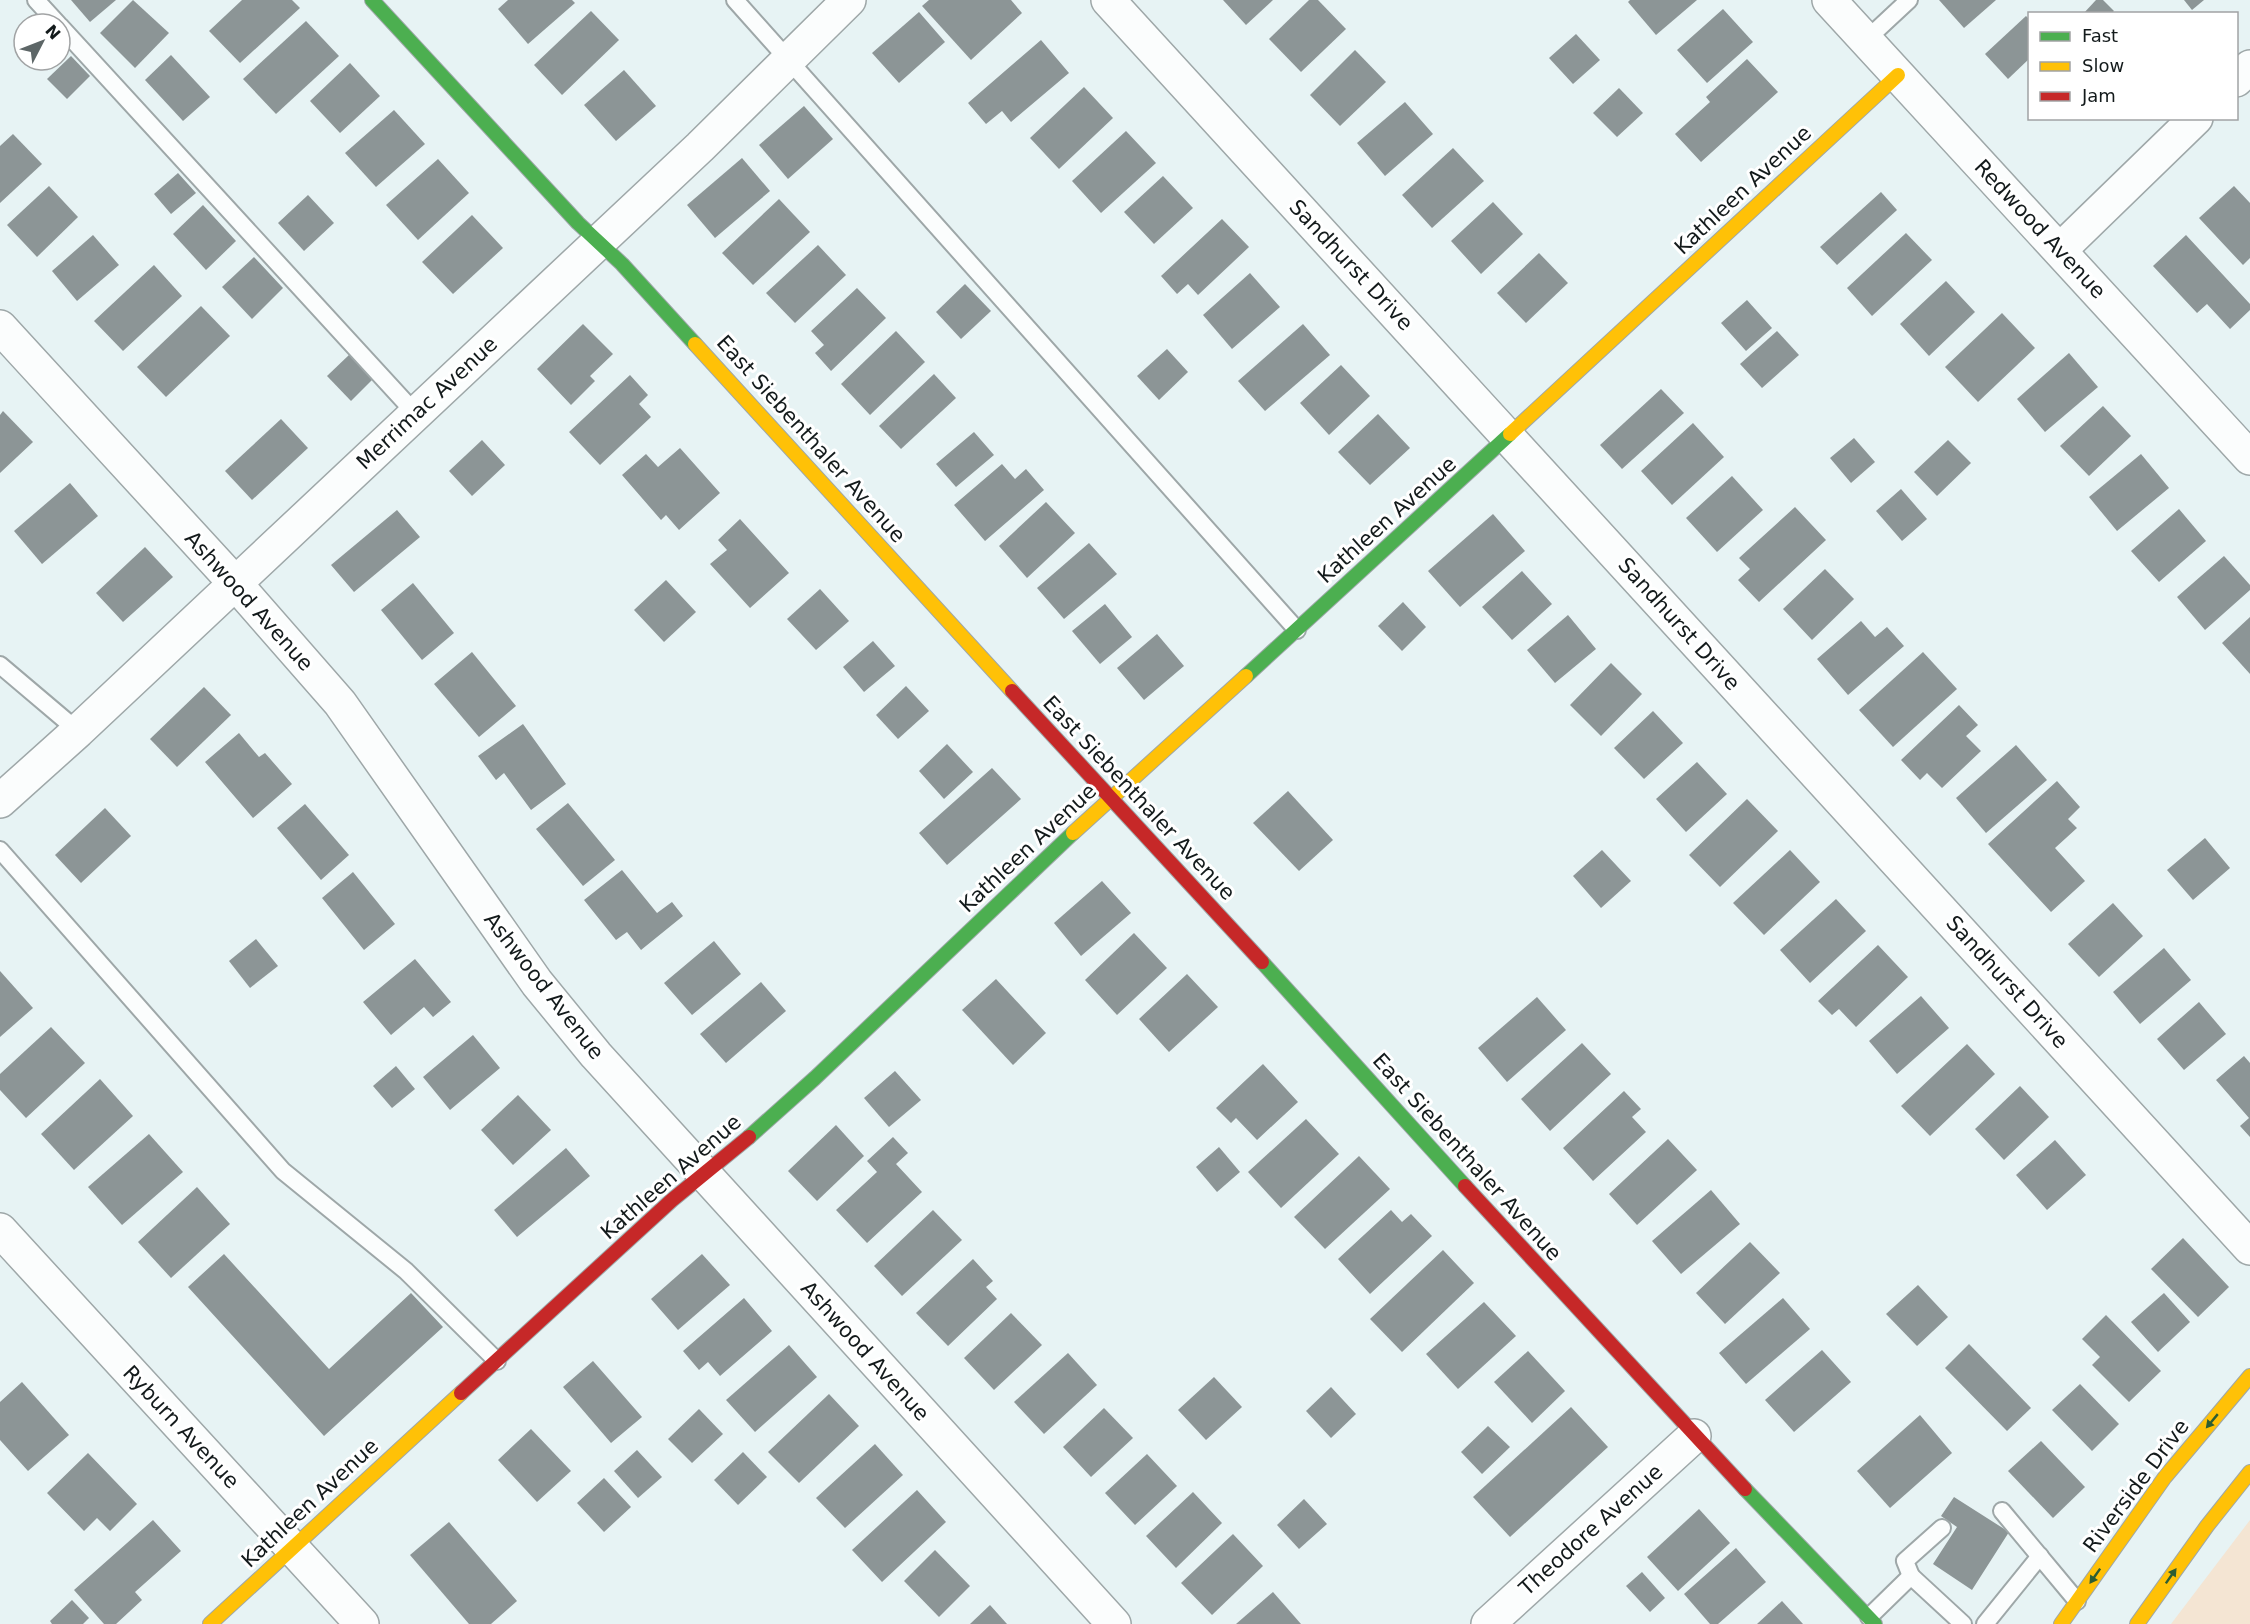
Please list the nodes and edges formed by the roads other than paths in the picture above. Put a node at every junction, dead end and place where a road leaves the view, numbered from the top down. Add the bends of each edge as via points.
1 (36, 0) edge
2 (372, 0) edge
3 (735, 0) edge
4 (849, 0) edge
5 (1108, 0) edge
6 (1829, 0) edge
7 (1909, 0) edge
8 (47, 12) edge
9 (72, 39) edge
10 (1866, 40) junction
11 (789, 59) junction
12 (2250, 67) edge
13 (1898, 75) junction
14 (2238, 78) edge
15 (2194, 120) edge
16 (599, 242) junction
17 (2060, 250) junction
18 (0, 327) edge
19 (416, 414) junction
20 (1509, 437) junction
21 (2250, 458) edge
22 (235, 583) junction
23 (1297, 630) junction
24 (0, 665) edge
25 (78, 731) junction
26 (1111, 800) junction
27 (0, 801) edge
28 (0, 850) edge
29 (704, 1175) junction
30 (0, 1230) edge
31 (2250, 1248) edge
32 (497, 1361) junction
33 (2250, 1376) edge
34 (1694, 1436) junction
35 (2250, 1472) edge
36 (2002, 1511) dead end
37 (1942, 1528) dead end
38 (292, 1548) junction
39 (2040, 1556) junction
40 (1911, 1576) junction
41 (2077, 1601) junction
42 (1872, 1621) edge
43 (210, 1624) edge
44 (362, 1624) edge
45 (1114, 1624) edge
46 (1488, 1624) edge
47 (1963, 1624) edge
48 (1985, 1624) edge
49 (2061, 1624) edge
50 (2138, 1624) edge

1 - 8 lane
2 - 16 main road, East Siebenthaler Avenue
3 - 11 lane
4 - 11 street, Merrimac Avenue
5 - 20 street, Sandhurst Drive
6 - 10 street, Redwood Avenue
7 - 10 lane
9 - 19 lane
10 - 13 street, Redwood Avenue
11 - 16 street, Merrimac Avenue
11 - 23 lane
12 - 14 street
13 - 17 street, Redwood Avenue
13 - 20 main road, Kathleen Avenue
15 - 17 street
16 - 19 street, Merrimac Avenue
16 - 26 main road, East Siebenthaler Avenue
17 - 21 street, Redwood Avenue
18 - 22 street, Ashwood Avenue
19 - 22 street, Merrimac Avenue
20 - 23 main road, Kathleen Avenue
20 - 31 street, Sandhurst Drive
22 - 25 street, Merrimac Avenue
22 - 29 street, Ashwood Avenue via 340,703 537,983
23 - 26 main road, Kathleen Avenue
24 - 25 lane
25 - 27 street, Merrimac Avenue
26 - 29 main road, Kathleen Avenue via 735,1151
26 - 34 main road, East Siebenthaler Avenue
28 - 32 lane via 283,1171 406,1271
29 - 32 main road, Kathleen Avenue
29 - 45 street, Ashwood Avenue
30 - 38 street, Ryburn Avenue
32 - 38 main road, Kathleen Avenue
33 -> 41 main road, Riverside Drive via 2165,1477
34 - 42 main road, East Siebenthaler Avenue
34 - 46 street, Theodore Avenue
50 -> 35 main road
36 - 39 lane
37 - 40 lane via 1905,1561
38 - 43 main road, Kathleen Avenue
38 - 44 street, Ryburn Avenue
39 - 41 lane
39 - 48 lane
40 - 42 lane
40 - 47 lane
41 - 49 main road, Riverside Drive

